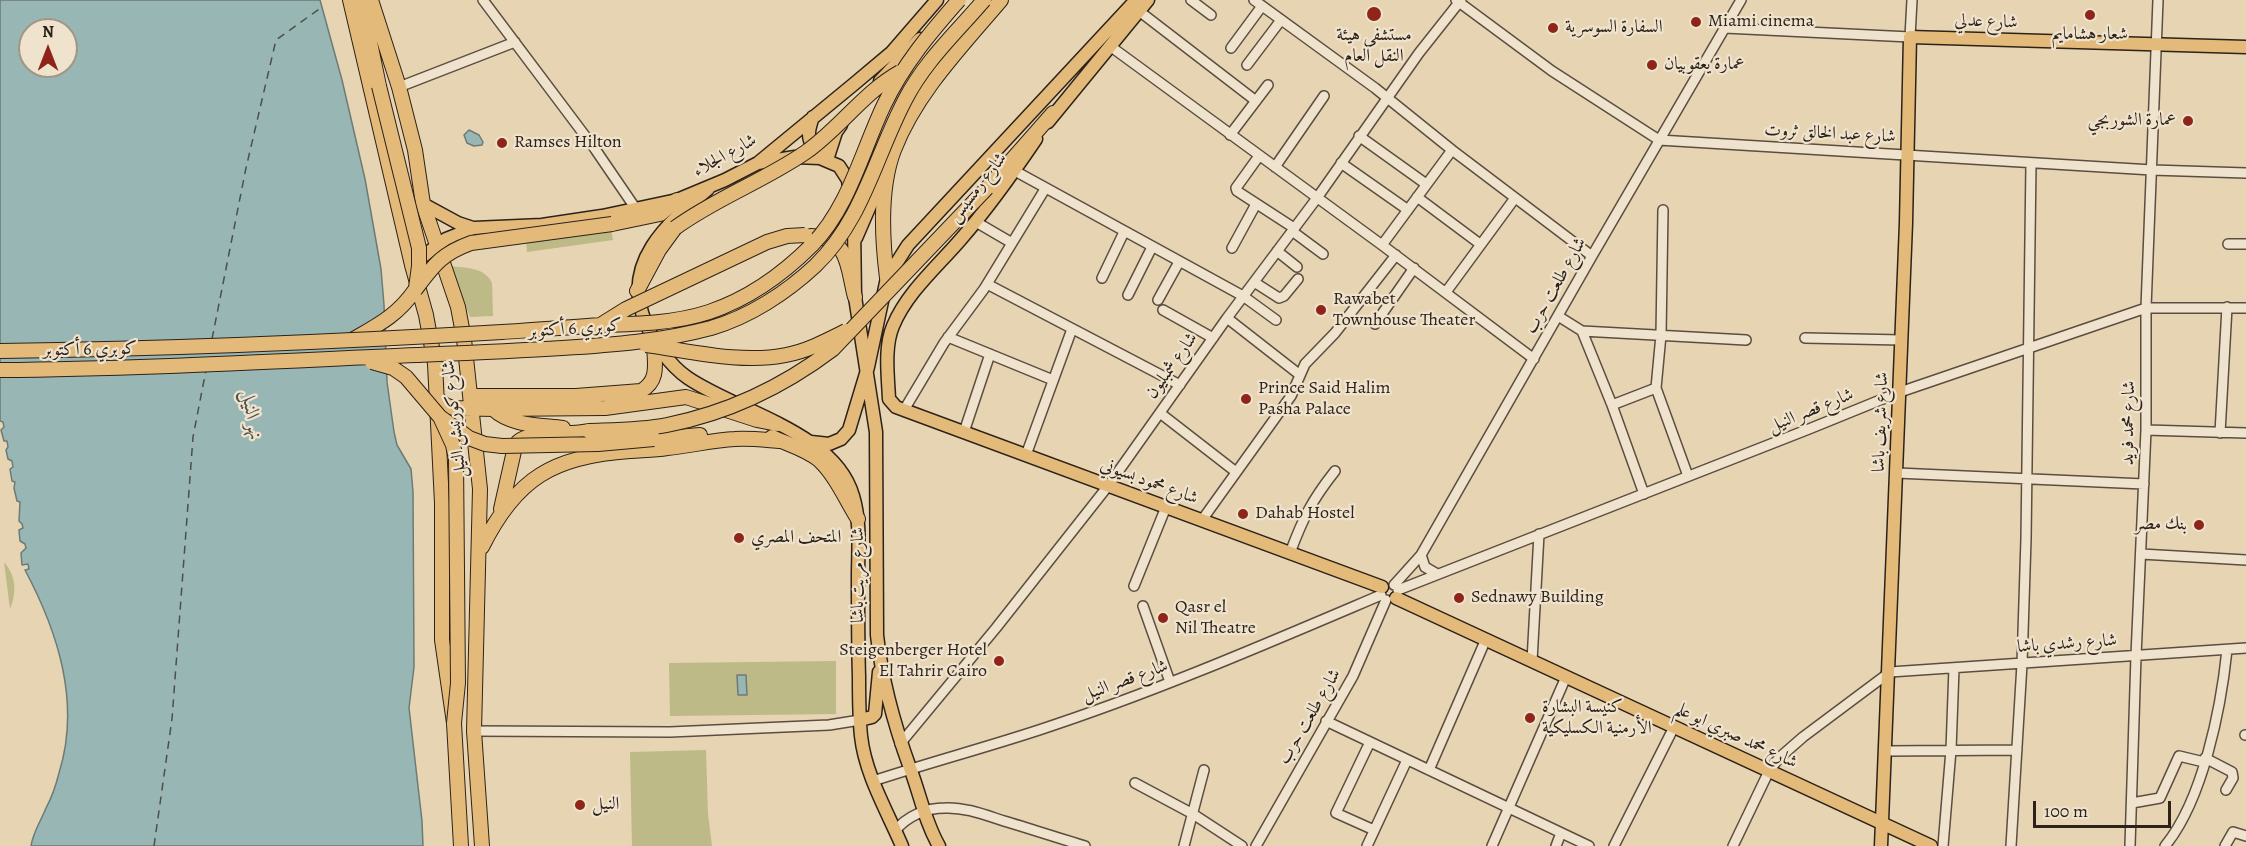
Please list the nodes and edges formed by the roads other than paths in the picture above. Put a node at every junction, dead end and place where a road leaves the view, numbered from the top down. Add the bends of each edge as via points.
1 (350, 0) edge
2 (357, 0) edge
3 (371, 0) edge
4 (483, 0) edge
5 (937, 0) edge
6 (957, 0) edge
7 (984, 0) edge
8 (1001, 0) edge
9 (1149, 0) edge
10 (1191, 0) edge
11 (1741, 0) edge
12 (1912, 0) edge
13 (2158, 0) edge
14 (1459, 1) edge
15 (1258, 3) edge
16 (1138, 5) edge
17 (1211, 15) dead end
18 (1281, 20) junction
19 (1725, 28) junction
20 (1910, 37) junction
21 (515, 42) junction
22 (2157, 45) junction
23 (1110, 46) junction
24 (2246, 47) edge
25 (1231, 48) dead end
26 (1247, 65) dead end
27 (902, 70) junction
28 (1268, 85) dead end
29 (399, 87) junction
30 (1324, 96) dead end
31 (1387, 98) junction
32 (1256, 101) junction
33 (1053, 113) junction
34 (814, 116) junction
35 (1230, 135) junction
36 (1359, 136) junction
37 (1659, 140) junction
38 (833, 142) junction
39 (1452, 150) junction
40 (893, 152) junction
41 (1909, 155) junction
42 (1259, 156) junction
43 (827, 160) junction
44 (758, 163) junction
45 (1341, 163) junction
46 (2031, 163) junction
47 (1275, 167) junction
48 (2152, 170) junction
49 (1015, 171) junction
50 (2246, 173) edge
51 (1426, 184) junction
52 (708, 189) junction
53 (1046, 189) junction
54 (1417, 197) junction
55 (1317, 198) junction
56 (1515, 198) junction
57 (422, 200) junction
58 (677, 200) junction
59 (398, 204) junction
60 (1256, 204) junction
61 (636, 209) junction
62 (1408, 210) junction
63 (1663, 210) dead end
64 (976, 222) junction
65 (474, 228) junction
66 (1293, 229) junction
67 (1124, 232) junction
68 (855, 241) junction
69 (1012, 243) junction
70 (1480, 244) junction
71 (2228, 244) dead end
72 (2246, 244) edge
73 (436, 245) junction
74 (1382, 245) junction
75 (1152, 247) junction
76 (1232, 248) dead end
77 (1277, 251) junction
78 (1323, 254) dead end
79 (1396, 255) junction
80 (1592, 256) junction
81 (1179, 262) junction
82 (412, 265) junction
83 (1297, 267) dead end
84 (1414, 268) junction
85 (887, 278) junction
86 (1102, 278) dead end
87 (1298, 279) dead end
88 (1254, 282) junction
89 (987, 284) junction
90 (415, 290) junction
91 (637, 291) junction
92 (1446, 292) junction
93 (1128, 295) dead end
94 (1243, 296) junction
95 (855, 297) junction
96 (1158, 300) dead end
97 (2227, 307) junction
98 (2146, 308) junction
99 (2246, 308) edge
100 (1163, 310) dead end
101 (1558, 316) junction
102 (1227, 318) junction
103 (1276, 320) dead end
104 (1375, 324) dead end
105 (600, 326) junction
106 (857, 326) junction
107 (1072, 329) junction
108 (1582, 331) junction
109 (1661, 335) junction
110 (654, 338) junction
111 (948, 338) junction
112 (1213, 338) junction
113 (1805, 338) dead end
114 (352, 340) junction
115 (1746, 340) dead end
116 (1902, 340) junction
117 (632, 344) junction
118 (2029, 347) junction
119 (0, 351) edge
120 (990, 354) junction
121 (357, 358) junction
122 (1534, 359) junction
123 (868, 367) junction
124 (0, 370) edge
125 (1300, 375) junction
126 (1053, 380) junction
127 (1179, 385) junction
128 (1656, 388) junction
129 (1900, 392) junction
130 (437, 398) junction
131 (472, 403) junction
132 (1612, 405) junction
133 (493, 409) junction
134 (904, 410) junction
135 (1160, 413) junction
136 (440, 417) junction
137 (777, 424) junction
138 (2146, 430) junction
139 (589, 431) junction
140 (964, 432) junction
141 (2220, 433) junction
142 (2246, 433) edge
143 (804, 440) junction
144 (781, 441) junction
145 (1026, 455) junction
146 (440, 469) junction
147 (1335, 471) dead end
148 (1236, 472) junction
149 (1897, 473) junction
150 (1688, 476) junction
151 (2027, 478) junction
152 (2144, 484) junction
153 (1108, 486) junction
154 (480, 489) junction
155 (1644, 494) junction
156 (1166, 507) junction
157 (500, 514) junction
158 (858, 519) junction
159 (1202, 520) junction
160 (1539, 534) junction
161 (480, 550) junction
162 (1290, 553) junction
163 (2141, 554) junction
164 (1421, 555) junction
165 (2246, 561) edge
166 (1437, 574) junction
167 (1134, 586) dead end
168 (1390, 592) junction
169 (1143, 606) dead end
170 (1486, 639) junction
171 (2246, 648) edge
172 (2227, 650) junction
173 (2136, 656) junction
174 (1532, 661) junction
175 (880, 664) junction
176 (2022, 664) junction
177 (1954, 668) junction
178 (1890, 672) junction
179 (1566, 677) junction
180 (1170, 682) junction
181 (860, 720) junction
182 (1326, 721) junction
183 (453, 723) junction
184 (1674, 727) junction
185 (474, 731) junction
186 (1370, 742) junction
187 (900, 744) junction
188 (1951, 750) junction
189 (2017, 750) junction
190 (1887, 751) junction
191 (1407, 759) junction
192 (2204, 760) junction
193 (910, 769) junction
194 (1204, 770) dead end
195 (1429, 770) junction
196 (1769, 771) junction
197 (873, 781) junction
198 (1135, 783) dead end
199 (2226, 790) dead end
200 (2132, 803) junction
201 (1508, 808) junction
202 (924, 812) junction
203 (1192, 814) junction
204 (1884, 825) junction
205 (1374, 830) junction
206 (895, 831) junction
207 (1561, 833) junction
208 (2246, 836) edge
209 (461, 846) edge
210 (482, 846) edge
211 (902, 846) edge
212 (939, 846) edge
213 (1085, 846) edge
214 (1184, 846) edge
215 (1242, 846) edge
216 (1256, 846) edge
217 (1367, 846) edge
218 (1492, 846) edge
219 (1556, 846) edge
220 (1589, 846) edge
221 (1614, 846) edge
222 (1733, 846) edge
223 (1881, 846) edge
224 (1931, 846) edge
225 (1943, 846) edge
226 (2011, 846) edge
227 (2130, 846) edge
228 (2165, 846) edge
229 (2225, 846) edge

1 - 59 highway, شارع كورنيش النيل
2 - 90 highway, bridge via 419,248
3 - 29 highway, شارع كورنيش النيل
4 - 21 street
5 - 34 main road, شارع الجلاء via 892,52
6 - 27 highway, كوبري 6 أكتوبر, bridge
6 - 38 main road via 849,113
7 - 117 highway, كوبري 6 أكتوبر, bridge via 921,71 850,224 815,266 772,300 715,327
8 - 40 highway via 927,91
9 - 16 main road, شارع رمسيس
10 - 17 street
11 - 19 street, شارع طلعت حرب
12 - 20 street, شارع شريف باشا
13 - 22 street, شارع محمد فريد
14 - 31 street, شارع شمبليون
14 - 37 street, شارع عبد الخالق ثروت via 1552,71
15 - 18 street
15 - 25 street
16 - 23 main road, شارع رمسيس
16 - 32 street
16 - 85 main road, شارع رمسيس via 908,245
18 - 26 street
18 - 31 street
19 - 20 street, شارع عدلي
19 - 37 street, شارع طلعت حرب
20 - 22 main road, شارع عدلي
20 - 41 main road, شارع شريف باشا
21 - 29 street
21 - 61 street
22 - 24 main road, شارع عدلي
22 - 48 street, شارع محمد فريد
23 - 33 main road, شارع رمسيس
23 - 35 street
27 - 91 highway, bridge via 806,152 675,228
27 - 105 highway, كوبري 6 أكتوبر, bridge via 831,220 789,266 747,295 709,312 650,323
28 - 32 street
29 - 57 highway, شارع كورنيش النيل via 415,150
30 - 47 street
31 - 36 street, شارع شمبليون
31 - 39 street
32 - 35 street
33 - 49 main road, شارع رمسيس
33 - 106 highway, bridge
34 - 38 main road via 809,129 811,144 821,148
34 - 44 main road, شارع الجلاء
35 - 42 street
36 - 45 street, شارع شمبليون
36 - 51 street
37 - 41 street, شارع عبد الخالق ثروت
37 - 80 street, شارع طلعت حرب
38 - 43 main road
39 - 51 street
39 - 56 street
40 - 68 main road
40 - 85 highway via 884,220
41 - 46 street, شارع عبد الخالق ثروت
41 - 116 main road, شارع شريف باشا
42 - 47 street
42 - 60 street via 1236,189
43 - 44 main road via 802,156
43 - 68 main road, شارع مريت باشا via 839,166 848,180
44 - 52 main road, شارع الجلاء
45 - 55 street, شارع شمبليون
45 - 62 street
46 - 48 street, شارع عبد الخالق ثروت
46 - 118 street
47 - 55 street
48 - 50 street, شارع عبد الخالق ثروت
48 - 98 street, شارع محمد فريد
49 - 53 street
49 - 64 main road, شارع رمسيس
51 - 54 street
52 - 58 main road, شارع الجلاء
52 - 91 main road via 666,227 647,253
53 - 67 street
53 - 69 street
54 - 62 street
54 - 70 street
55 - 66 street, شارع شمبليون
55 - 74 street
56 - 70 street
56 - 80 street
57 - 59 highway via 404,213
57 - 65 main road, شارع الجلاء via 458,224
57 - 73 highway, شارع كورنيش النيل
58 - 61 main road, شارع الجلاء
58 - 90 highway, bridge via 660,214 471,243 441,258
59 - 82 highway, شارع كورنيش النيل
60 - 66 street
60 - 76 street
61 - 65 main road, شارع الجلاء via 542,225
62 - 74 street
63 - 109 street
64 - 69 street
64 - 134 main road, شارع رمسيس via 918,287 892,326 888,344 889,399
65 - 73 main road, شارع الجلاء
66 - 77 street, شارع شمبليون
66 - 78 street
67 - 75 street
67 - 86 street
68 - 95 main road, شارع مريت باشا
69 - 89 street
70 - 92 street
71 - 72 street
73 - 82 main road, شارع الجلاء
73 - 131 highway, شارع كورنيش النيل via 458,307
74 - 79 street
75 - 81 street
75 - 93 street
77 - 83 street
77 - 88 street, شارع شمبليون
79 - 84 street
79 - 125 street
80 - 101 street, شارع طلعت حرب
81 - 94 street
81 - 96 street
82 - 130 highway, شارع كورنيش النيل via 426,315
84 - 92 street
84 - 104 street
85 - 123 main road, شارع رمسيس
87 - 88 street via 1279,298
88 - 94 street, شارع شمبليون
89 - 107 street
89 - 111 street
90 - 114 highway via 405,306
91 - 110 main road, شارع مريت باشا
92 - 122 street
94 - 102 street, شارع شمبليون
94 - 103 street
95 - 105 highway, bridge via 843,251 837,243 827,238 787,236 626,309
95 - 123 main road, شارع مريت باشا
97 - 98 street, شارع قصر النيل
97 - 99 street, شارع قصر النيل
97 - 141 street
98 - 118 street, شارع قصر النيل
98 - 138 street, شارع محمد فريد
100 - 112 street
101 - 108 street
101 - 122 street, شارع طلعت حرب
102 - 112 street, شارع شمبليون
102 - 125 street
105 - 114 highway, كوبري 6 أكتوبر, bridge
106 - 117 highway, bridge via 785,356 724,356
106 - 139 highway, bridge via 812,365 758,396 711,414 666,425
107 - 126 street
107 - 127 street
108 - 109 street
108 - 132 street
109 - 115 street
109 - 128 street
110 - 131 highway via 654,380 641,391
110 - 137 main road, شارع مريت باشا via 671,364 688,378
111 - 120 street
111 - 134 street
112 - 127 street, شارع شمبليون
113 - 116 street
114 - 119 highway, كوبري 6 أكتوبر, bridge
116 - 129 main road, شارع شريف باشا
117 - 121 highway, كوبري 6 أكتوبر, bridge
118 - 129 street, شارع قصر النيل
118 - 151 street
120 - 126 street
120 - 140 street
121 - 124 highway, كوبري 6 أكتوبر, bridge
121 - 136 highway, bridge via 393,368 415,386
122 - 164 street, شارع طلعت حرب
123 - 143 main road via 849,430 829,444
123 - 175 main road, شارع مريت باشا via 876,432
125 - 148 street via 1292,396
126 - 145 street
127 - 135 street, شارع شمبليون
128 - 132 street
128 - 150 street
129 - 149 main road, شارع شريف باشا
129 - 150 street, شارع قصر النيل
130 - 131 highway via 453,408
130 - 146 highway, شارع كورنيش النيل
131 - 133 highway
131 - 154 highway, شارع كورنيش النيل
132 - 155 street
133 - 137 highway via 605,408 686,397
133 - 139 highway via 509,420
134 - 140 main road, شارع محمود بسيوني
135 - 148 street
135 - 153 street, شارع شمبليون
136 - 144 highway, bridge via 469,438 502,446 598,444 736,432
136 - 183 highway, bridge via 456,459 458,683
137 - 143 main road, شارع مريت باشا
138 - 141 street
138 - 152 street, شارع محمد فريد
139 - 157 highway via 536,436 518,443
140 - 145 main road, شارع محمود بسيوني
141 - 142 street
143 - 158 main road, شارع مريت باشا via 845,474
144 - 157 highway via 718,440 576,460 535,477
144 - 158 highway via 818,460
145 - 153 main road, شارع محمود بسيوني
146 - 154 highway via 458,470
146 - 183 highway, شارع كورنيش النيل via 442,640
147 - 162 street via 1312,500
148 - 159 street
149 - 151 street
149 - 178 main road, شارع شريف باشا
150 - 155 street, شارع قصر النيل
151 - 152 street
151 - 176 street
152 - 163 street, شارع محمد فريد
153 - 156 main road, شارع محمود بسيوني
153 - 187 street, شارع شمبليون
154 - 161 highway, شارع كورنيش النيل
155 - 160 street, شارع قصر النيل
156 - 159 main road, شارع محمود بسيوني
156 - 167 street
157 - 161 highway
158 - 181 main road, شارع مريت باشا
159 - 162 main road, شارع محمود بسيوني
160 - 166 street, شارع قصر النيل
160 - 174 street
161 - 185 highway, شارع كورنيش النيل
162 - 168 main road, شارع محمود بسيوني
163 - 165 street
163 - 173 street, شارع محمد فريد
164 - 166 street via 1425,567
164 - 168 street, شارع طلعت حرب
166 - 168 street, شارع قصر النيل
168 - 170 main road, شارع محمد صبري ابو علم
168 - 180 street, شارع قصر النيل
168 - 182 street, شارع طلعت حرب via 1353,676
169 - 180 street
170 - 174 main road, شارع محمد صبري ابو علم
170 - 195 street
171 - 172 street, شارع رشدي باشا
172 - 173 street, شارع رشدي باشا
172 - 192 street via 2218,709
173 - 176 street, شارع رشدي باشا
173 - 200 street, شارع محمد فريد
174 - 179 main road, شارع محمد صبري ابو علم
175 - 181 main road via 875,714
175 - 187 main road, شارع مريت باشا
176 - 177 street, شارع رشدي باشا
176 - 189 street
177 - 178 street, شارع رشدي باشا
177 - 188 street
178 - 190 main road, شارع شريف باشا
178 - 196 street via 1803,737
179 - 184 main road, شارع محمد صبري ابو علم
179 - 201 street
180 - 193 street, شارع قصر النيل via 1040,730
181 - 185 street via 829,725 670,732
181 - 197 main road, شارع مريت باشا
182 - 186 street
182 - 216 street, شارع طلعت حرب
183 - 209 highway, شارع كورنيش النيل
184 - 196 main road, شارع محمد صبري ابو علم
184 - 221 street
185 - 210 highway, شارع كورنيش النيل
186 - 191 street
186 - 205 street via 1336,813
187 - 193 main road, شارع مريت باشا
188 - 189 street
188 - 190 street
188 - 225 street
189 - 226 street
190 - 204 main road, شارع شريف باشا
191 - 195 street
191 - 205 street
192 - 199 street via 2232,772
192 - 200 street via 2180,756 2160,798
192 - 228 street via 2186,814
193 - 197 street, شارع قصر النيل
193 - 202 main road, شارع مريت باشا
194 - 203 street
195 - 201 street
196 - 204 main road, شارع محمد صبري ابو علم
196 - 222 street
197 - 206 main road, شارع مريت باشا
198 - 203 street
200 - 227 street, شارع محمد فريد
201 - 207 street
201 - 218 street
202 - 206 street via 907,819
202 - 212 main road, شارع مريت باشا
202 - 213 street via 958,808
203 - 214 street
203 - 215 street
204 - 223 main road, شارع شريف باشا
204 - 224 main road, شارع محمد صبري ابو علم
205 - 217 street
206 - 211 main road, شارع مريت باشا
207 - 219 street
207 - 220 street
208 - 229 street via 2235,831

